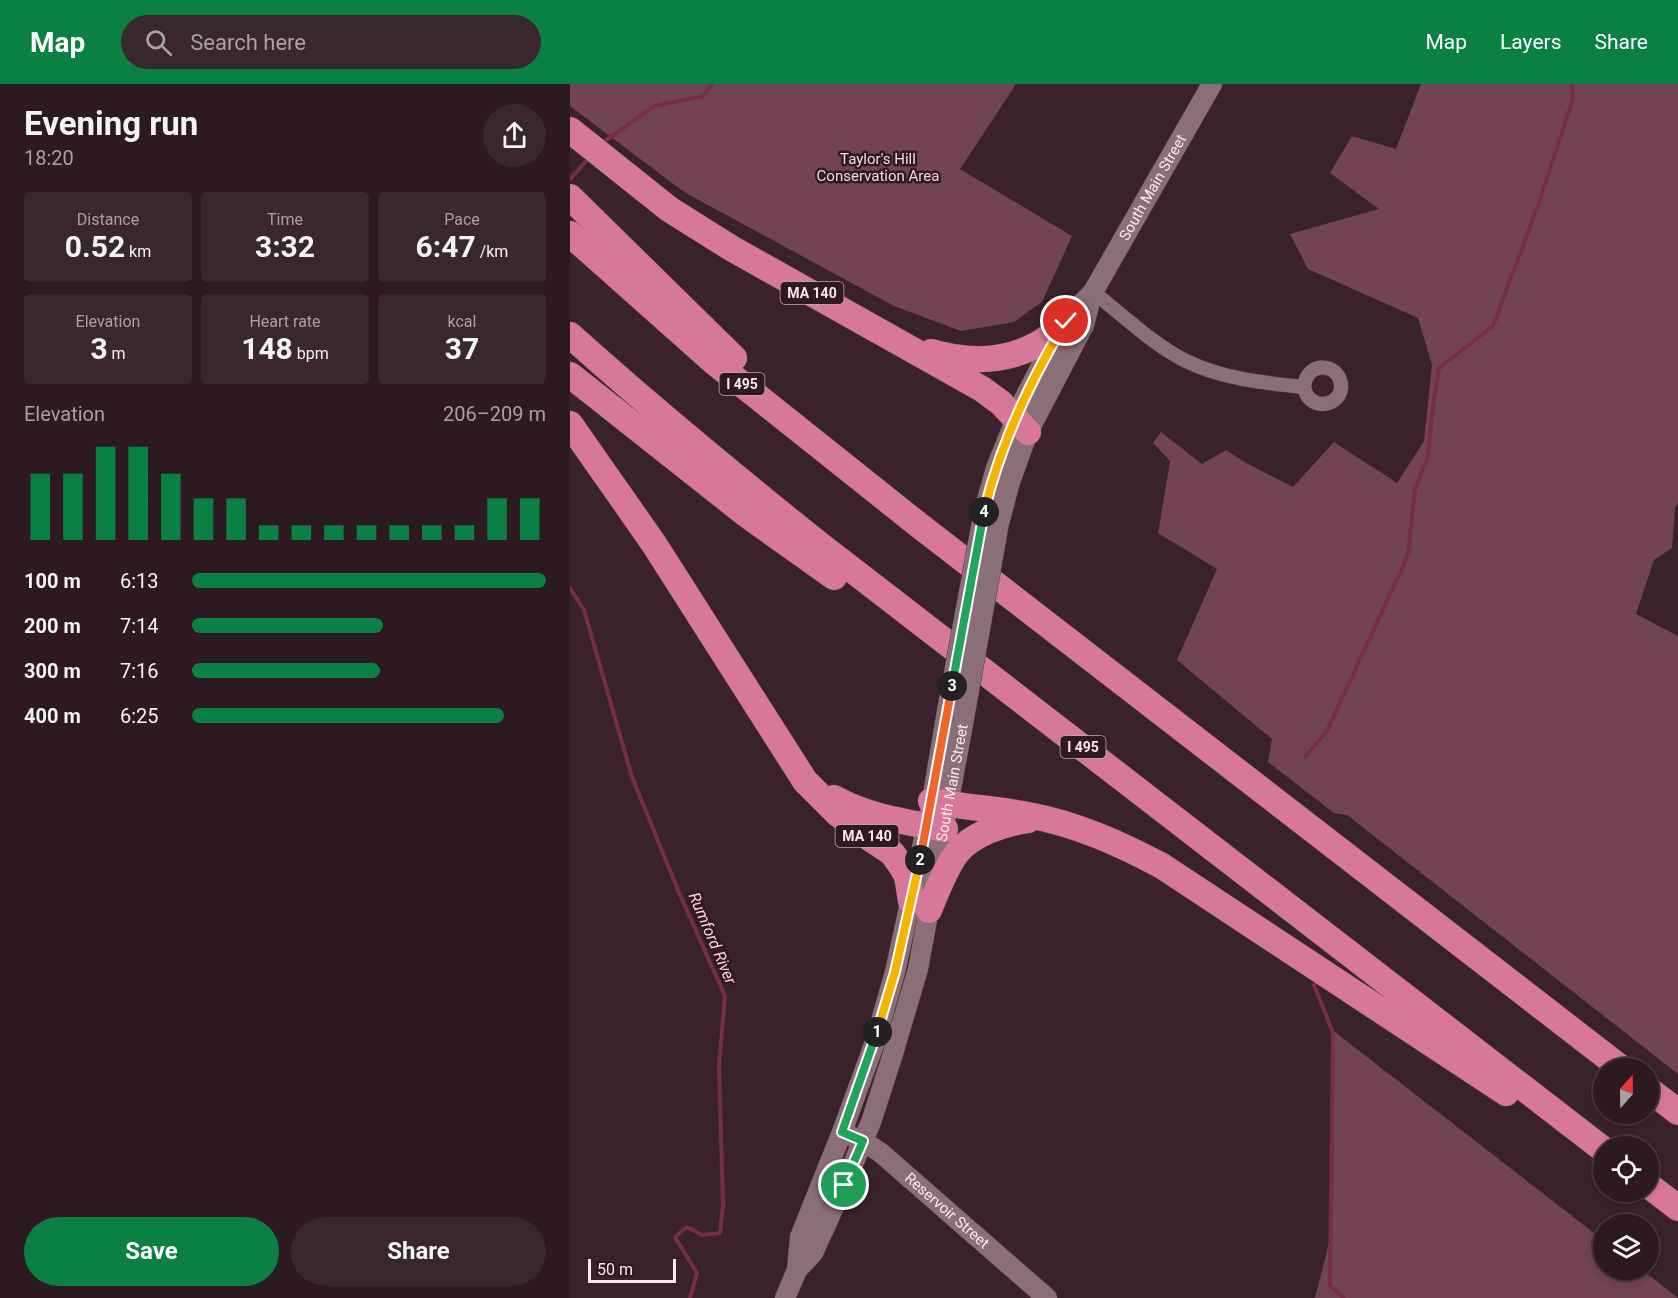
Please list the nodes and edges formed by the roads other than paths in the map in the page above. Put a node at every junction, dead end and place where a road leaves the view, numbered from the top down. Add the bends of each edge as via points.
1 (1212, 84) edge
2 (578, 136) edge
3 (572, 199) edge
4 (570, 234) edge
5 (1093, 292) junction
6 (1066, 321) junction
7 (570, 335) edge
8 (888, 336) junction
9 (570, 375) edge
10 (1304, 387) dead end
11 (570, 424) edge
12 (1022, 425) junction
13 (920, 526) junction
14 (958, 651) junction
15 (805, 781) junction
16 (938, 815) junction
17 (1042, 818) junction
18 (920, 906) junction
19 (1608, 1058) edge
20 (1659, 1097) edge
21 (1678, 1112) edge
22 (842, 1132) junction
23 (863, 1141) junction
24 (1593, 1142) edge
25 (1593, 1148) edge
26 (1659, 1193) edge
27 (1678, 1208) edge
28 (797, 1270) junction
29 (786, 1298) edge
30 (1047, 1298) edge

1 - 5 main road, South Main Street
2 - 8 highway, MA 140 via 678,215
3 - 13 highway via 754,378
4 - 13 highway, I 495 via 714,362
5 - 6 main road, South Main Street
5 - 10 street via 1187,361 1241,380
5 - 12 main road, South Main Street via 1084,325
6 - 8 highway via 1038,345 1006,357 972,360 913,347
6 - 12 main road, South Main Street via 1028,391
7 - 14 highway, I 495 via 738,480
8 - 12 highway, MA 140 via 982,389
9 - 14 highway via 747,515 866,600 909,628
11 - 15 highway, MA 140 via 654,544
12 - 16 main road, South Main Street, bridge via 999,523 963,724
12 - 16 main road, South Main Street, bridge via 996,468 984,511 947,711
13 - 19 highway, I 495
14 - 24 highway, I 495
15 - 16 highway via 852,808 878,816
15 - 18 highway, MA 140 via 838,814 892,853
16 - 17 highway via 1026,814
16 - 18 main road, South Main Street
17 - 18 highway via 1010,823 971,841 958,852
17 - 25 highway via 1090,832 1162,866
18 - 22 main road, South Main Street / MA 140
18 - 23 main road, South Main Street / MA 140 via 918,969
20 - 21 highway
22 - 23 main road, Reservoir Street
22 - 28 main road, South Main Street / MA 140 via 800,1237
23 - 28 main road, South Main Street / MA 140 via 813,1253
23 - 30 main road, Reservoir Street
26 - 27 highway
28 - 29 main road, South Main Street / MA 140

